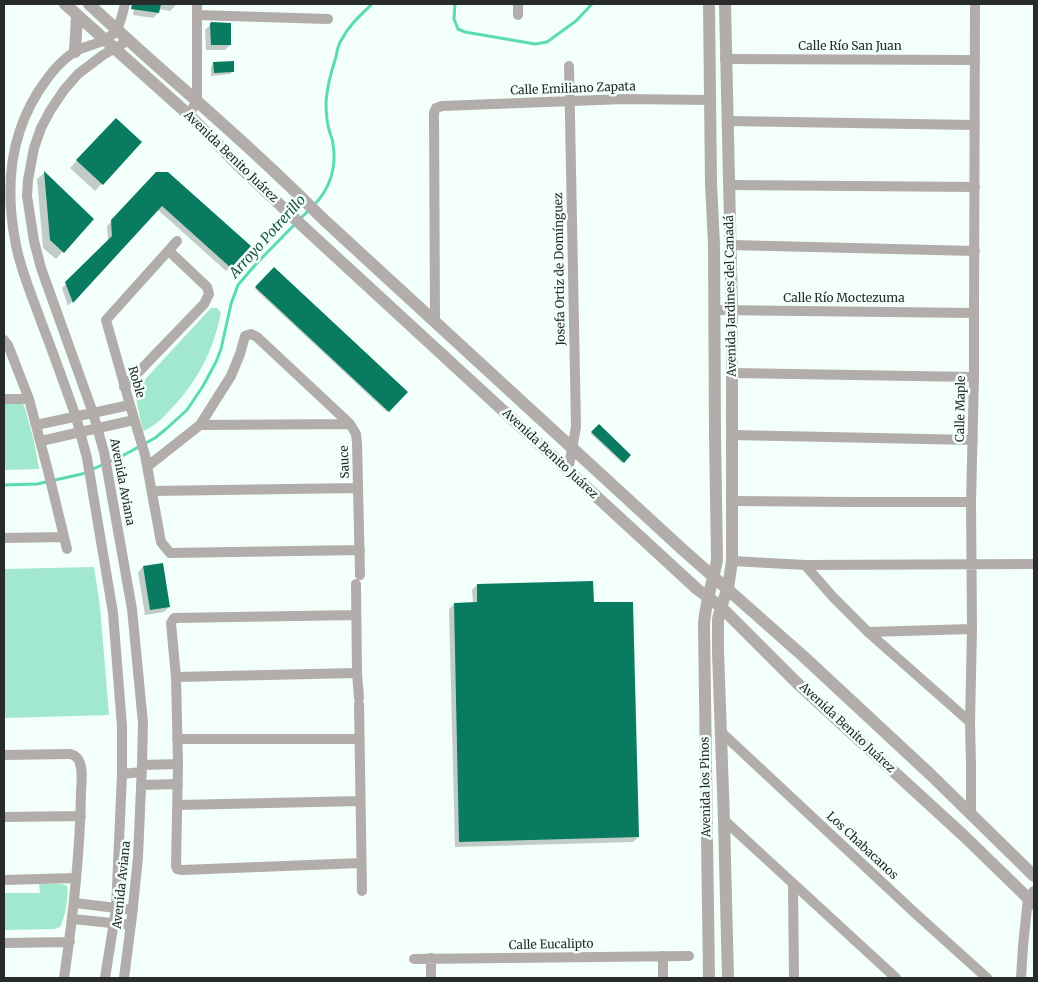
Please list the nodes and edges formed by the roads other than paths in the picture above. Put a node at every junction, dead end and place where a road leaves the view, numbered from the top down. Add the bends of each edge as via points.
1 (65, 4) edge
2 (89, 4) edge
3 (125, 4) edge
4 (197, 4) edge
5 (518, 4) edge
6 (709, 4) edge
7 (725, 4) edge
8 (975, 4) edge
9 (196, 15) junction
10 (518, 15) dead end
11 (77, 16) junction
12 (328, 19) dead end
13 (116, 29) junction
14 (104, 40) junction
15 (129, 40) junction
16 (114, 49) junction
17 (75, 52) junction
18 (726, 59) junction
19 (974, 60) junction
20 (569, 66) dead end
21 (197, 100) junction
22 (711, 100) junction
23 (570, 102) junction
24 (189, 115) junction
25 (727, 121) junction
26 (975, 125) junction
27 (7, 180) edge
28 (28, 180) junction
29 (729, 185) junction
30 (975, 187) junction
31 (7, 196) edge
32 (27, 196) junction
33 (178, 241) dead end
34 (731, 245) junction
35 (169, 251) junction
36 (975, 251) junction
37 (714, 310) junction
38 (732, 311) junction
39 (974, 313) junction
40 (435, 321) junction
41 (4, 340) edge
42 (732, 374) junction
43 (974, 377) junction
44 (124, 387) junction
45 (4, 399) edge
46 (29, 399) junction
47 (130, 405) junction
48 (93, 413) junction
49 (76, 417) junction
50 (134, 420) junction
51 (350, 424) junction
52 (36, 425) junction
53 (200, 425) junction
54 (98, 428) junction
55 (80, 432) junction
56 (732, 435) junction
57 (973, 440) junction
58 (40, 441) junction
59 (572, 447) junction
60 (148, 466) junction
61 (568, 471) junction
62 (358, 488) junction
63 (152, 491) junction
64 (733, 501) junction
65 (971, 502) junction
66 (64, 536) junction
67 (4, 538) edge
68 (67, 550) dead end
69 (360, 550) junction
70 (732, 561) junction
71 (971, 564) junction
72 (1034, 564) edge
73 (805, 565) junction
74 (714, 577) junction
75 (728, 588) junction
76 (708, 596) junction
77 (721, 607) junction
78 (356, 615) junction
79 (972, 629) junction
80 (868, 632) junction
81 (358, 673) junction
82 (176, 677) junction
83 (970, 722) junction
84 (721, 732) junction
85 (177, 739) junction
86 (359, 739) junction
87 (4, 755) edge
88 (178, 764) junction
89 (142, 769) junction
90 (122, 774) junction
91 (178, 784) junction
92 (142, 785) junction
93 (360, 802) junction
94 (178, 805) junction
95 (971, 815) junction
96 (81, 816) junction
97 (4, 817) edge
98 (724, 820) junction
99 (361, 863) junction
100 (1034, 876) edge
101 (76, 878) junction
102 (4, 880) edge
103 (793, 885) junction
104 (362, 891) dead end
105 (1032, 898) edge
106 (75, 903) junction
107 (116, 908) junction
108 (133, 910) junction
109 (73, 919) junction
110 (114, 923) junction
111 (131, 925) junction
112 (70, 942) junction
113 (4, 943) edge
114 (663, 956) junction
115 (689, 956) dead end
116 (431, 958) junction
117 (414, 959) dead end
118 (64, 978) edge
119 (105, 978) edge
120 (124, 978) edge
121 (431, 978) edge
122 (663, 978) edge
123 (709, 978) edge
124 (728, 978) edge
125 (794, 978) edge
126 (896, 978) edge
127 (986, 978) edge
128 (1021, 978) edge

1 - 11 street, Avenida Benito Juárez
2 - 13 street, Avenida Benito Juárez
3 - 13 street
4 - 9 street
5 - 10 street
6 - 22 street, Avenida Jardines del Canadá
7 - 18 street, Avenida Jardines del Canadá
8 - 19 street, Calle Maple
9 - 12 street
9 - 21 street
11 - 14 street, Avenida Benito Juárez
11 - 17 street
13 - 14 street
13 - 15 street, Avenida Benito Juárez
14 - 16 street, Avenida Benito Juárez
14 - 17 street, Avenida Aviana
15 - 16 street, Avenida Aviana
15 - 21 street, Avenida Benito Juárez
16 - 24 street, Avenida Benito Juárez
16 - 28 street, Avenida Aviana via 78,74 64,90 41,128
17 - 27 street, Avenida Aviana via 48,78 32,101 15,146
18 - 19 street, Calle Río San Juan
18 - 25 street, Avenida Jardines del Canadá
19 - 26 street, Calle Maple
20 - 23 street, Josefa Ortiz de Domínguez
21 - 24 street
21 - 40 street, Avenida Benito Juárez
22 - 23 street, Calle Emiliano Zapata
22 - 37 street, Avenida Jardines del Canadá
23 - 40 street, Calle Emiliano Zapata via 436,108
23 - 59 street, Josefa Ortiz de Domínguez via 576,418
24 - 61 street, Avenida Benito Juárez via 309,232
25 - 26 street
25 - 29 street, Avenida Jardines del Canadá
26 - 30 street, Calle Maple
27 - 28 street
27 - 31 street, Avenida Aviana
28 - 32 street, Avenida Aviana
29 - 30 street
29 - 34 street, Avenida Jardines del Canadá
30 - 36 street, Calle Maple
31 - 32 street
31 - 49 street, Avenida Aviana via 24,275
32 - 48 street, Avenida Aviana via 41,268
33 - 35 street, Roble
34 - 36 street
34 - 38 street, Avenida Jardines del Canadá
35 - 44 street, Roble via 106,320
35 - 44 street via 208,287 209,294 204,304
36 - 39 street, Calle Maple
37 - 38 street, Calle Río Moctezuma
37 - 74 street, Avenida Jardines del Canadá via 717,560
38 - 39 street, Calle Río Moctezuma
38 - 42 street, Avenida Jardines del Canadá
39 - 43 street, Calle Maple
40 - 59 street, Avenida Benito Juárez
41 - 46 street
42 - 43 street
42 - 56 street, Avenida Jardines del Canadá
43 - 57 street, Calle Maple
44 - 47 street, Roble
45 - 46 street
46 - 52 street
47 - 48 street
47 - 50 street, Roble
48 - 49 street
48 - 54 street, Avenida Aviana
49 - 52 street
49 - 55 street, Avenida Aviana
50 - 54 street
50 - 60 street, Roble
51 - 53 street
51 - 53 street, Sauce via 251,334 245,336 231,376
51 - 62 street, Sauce via 356,434
52 - 58 street
53 - 60 street
54 - 55 street
54 - 89 street, Avenida Aviana via 132,609 143,723
55 - 58 street
55 - 90 street, Avenida Aviana via 113,613 122,726
56 - 57 street
56 - 64 street, Avenida Jardines del Canadá
57 - 65 street, Calle Maple
58 - 66 street
59 - 61 street, Josefa Ortiz de Domínguez
59 - 74 street, Avenida Benito Juárez
60 - 63 street, Roble
61 - 76 street, Avenida Benito Juárez
62 - 63 street
62 - 69 street, Sauce
63 - 69 street, Roble via 161,542 170,553
64 - 65 street
64 - 70 street, Avenida Jardines del Canadá
65 - 71 street, Calle Maple
66 - 67 street
66 - 68 street
69 - 78 street, Sauce
70 - 73 street
70 - 75 street, Avenida Jardines del Canadá
71 - 72 street
71 - 73 street
71 - 79 street, Calle Maple
73 - 80 street
74 - 75 street, Avenida Benito Juárez
74 - 76 street, Avenida Jardines del Canadá
75 - 77 street, Avenida Jardines del Canadá
75 - 95 street, Avenida Benito Juárez
76 - 77 street, Avenida Benito Juárez
76 - 123 street, Avenida los Pinos via 703,636
77 - 84 street, Avenida los Pinos via 718,619
77 - 105 street, Avenida Benito Juárez via 797,683
78 - 81 street, Sauce
78 - 82 street via 174,618 170,623
79 - 80 street
79 - 83 street, Calle Maple
80 - 83 street
81 - 82 street
81 - 86 street, Sauce
82 - 85 street
83 - 95 street, Calle Maple
84 - 98 street, Avenida los Pinos
84 - 127 street, Los Chabacanos
85 - 86 street
85 - 88 street
86 - 93 street, Sauce
87 - 96 street via 68,754 78,758
88 - 89 street
88 - 91 street
89 - 90 street
89 - 92 street, Avenida Aviana
90 - 107 street, Avenida Aviana
91 - 92 street
91 - 94 street
92 - 108 street, Avenida Aviana
93 - 94 street
93 - 99 street, Sauce
94 - 99 street via 177,869
95 - 100 street, Avenida Benito Juárez
96 - 97 street
96 - 101 street
98 - 103 street
98 - 124 street, Avenida los Pinos
99 - 104 street, Sauce
101 - 102 street
101 - 106 street
103 - 125 street
103 - 126 street
105 - 128 street
106 - 107 street
106 - 109 street
107 - 108 street
107 - 110 street, Avenida Aviana
108 - 111 street, Avenida Aviana
109 - 110 street
109 - 112 street
110 - 111 street
110 - 119 street, Avenida Aviana
111 - 120 street, Avenida Aviana
112 - 113 street
112 - 118 street
114 - 115 street, Calle Eucalipto
114 - 116 street, Calle Eucalipto
114 - 122 street
116 - 117 street, Calle Eucalipto
116 - 121 street

